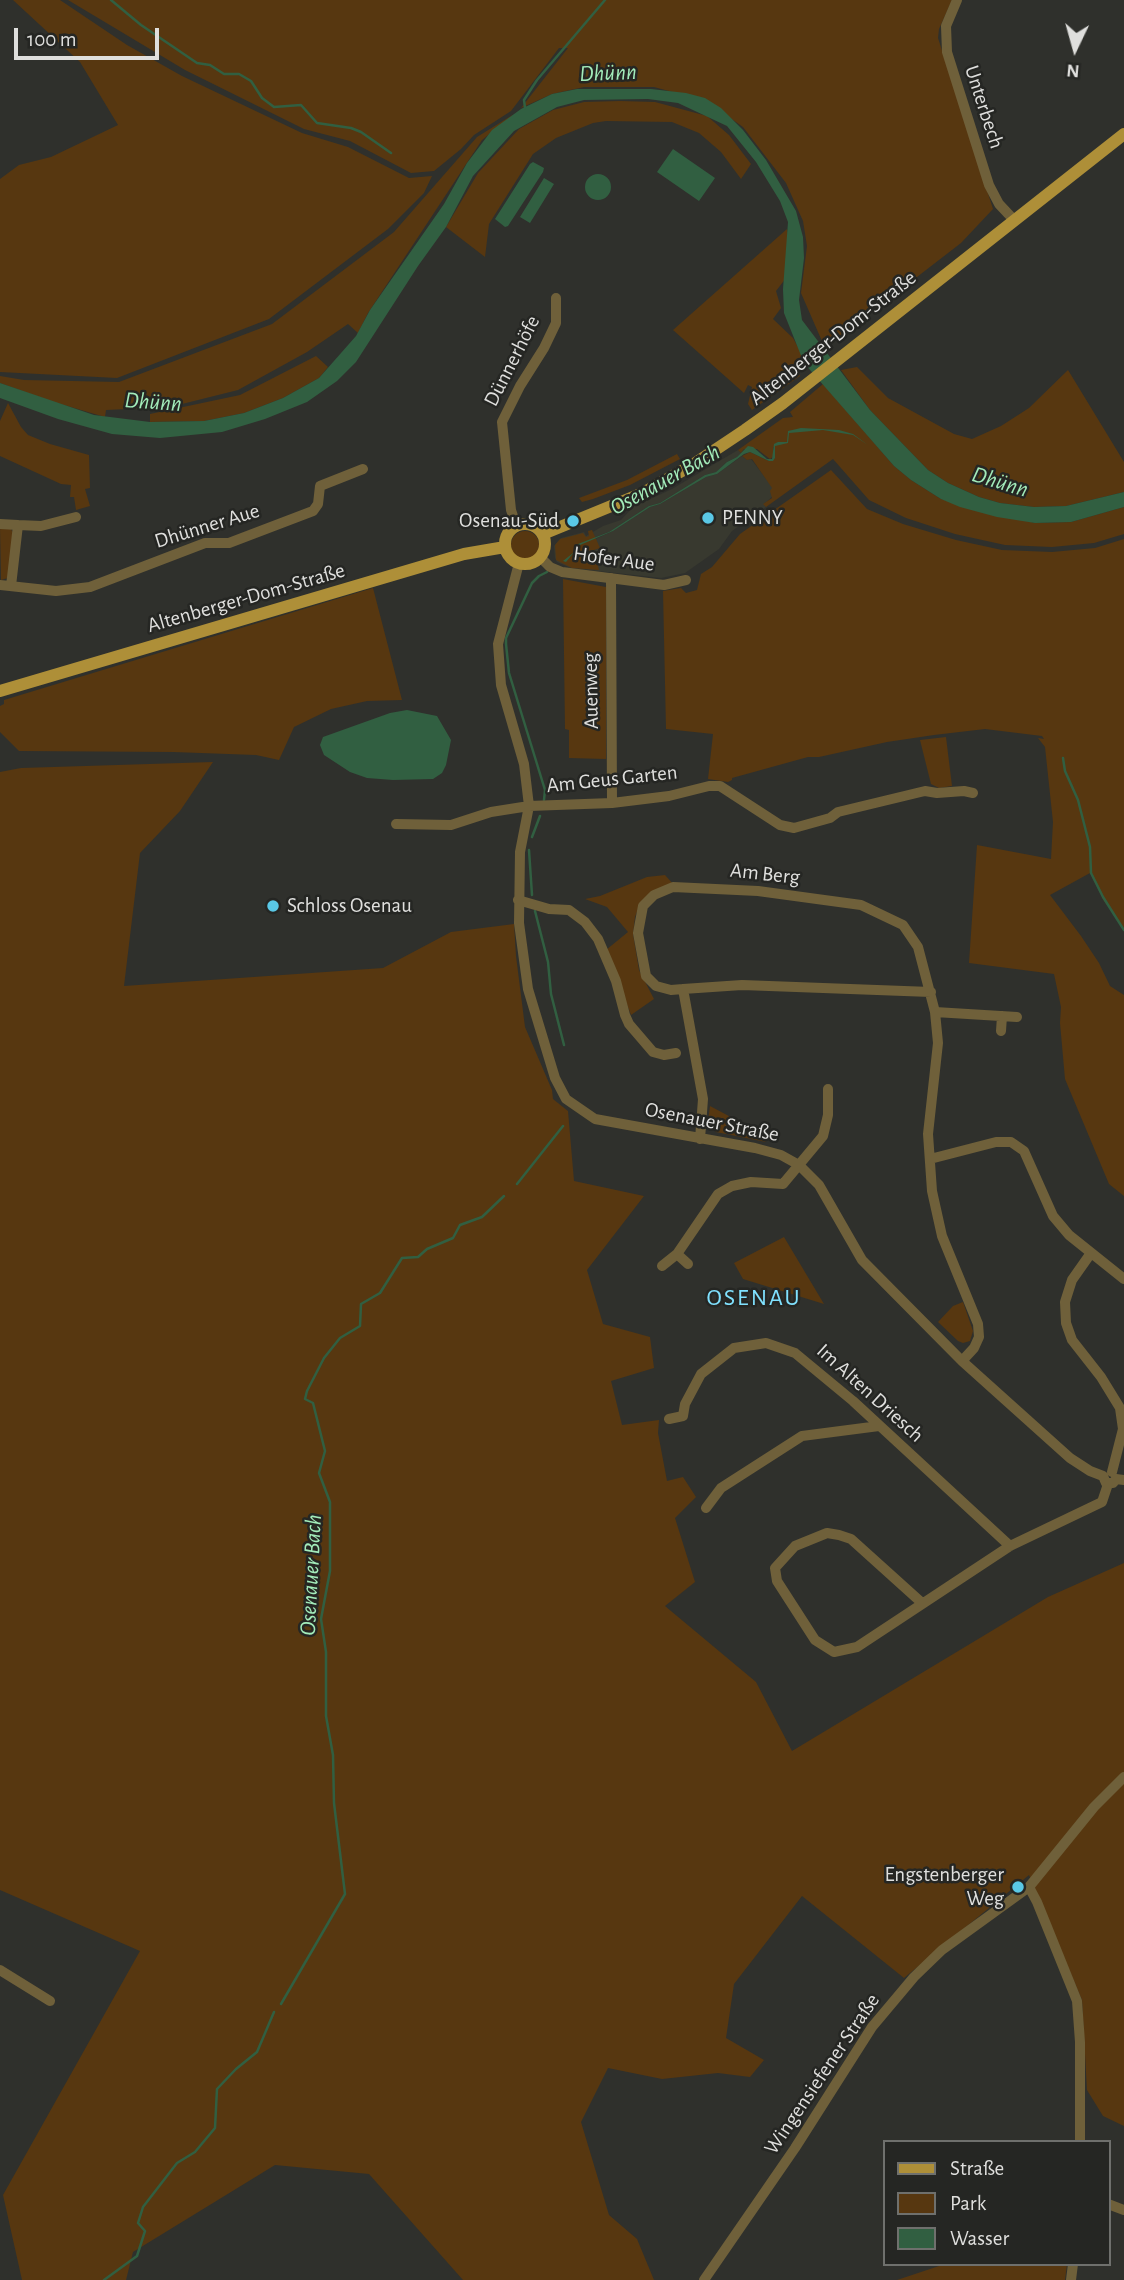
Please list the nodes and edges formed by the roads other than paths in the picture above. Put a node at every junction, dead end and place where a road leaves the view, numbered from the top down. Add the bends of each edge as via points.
1 (957, 0) edge
2 (1124, 134) edge
3 (1014, 220) junction
4 (556, 298) dead end
5 (363, 469) dead end
6 (76, 517) dead end
7 (0, 524) edge
8 (18, 524) junction
9 (516, 525) junction
10 (543, 534) junction
11 (505, 547) junction
12 (541, 558) junction
13 (519, 563) junction
14 (611, 578) junction
15 (686, 580) dead end
16 (0, 585) edge
17 (11, 586) junction
18 (0, 691) edge
19 (973, 793) dead end
20 (612, 803) junction
21 (528, 806) junction
22 (396, 824) dead end
23 (518, 900) junction
24 (683, 989) junction
25 (931, 992) junction
26 (935, 1012) junction
27 (1002, 1016) junction
28 (1017, 1017) dead end
29 (1001, 1031) dead end
30 (653, 1052) junction
31 (676, 1053) dead end
32 (643, 1061) dead end
33 (828, 1089) dead end
34 (700, 1139) junction
35 (930, 1159) junction
36 (799, 1165) junction
37 (1091, 1253) junction
38 (677, 1255) junction
39 (688, 1264) dead end
40 (662, 1266) dead end
41 (1124, 1279) edge
42 (962, 1361) junction
43 (669, 1419) dead end
44 (879, 1426) junction
45 (1113, 1478) edge
46 (706, 1508) dead end
47 (1010, 1546) junction
48 (922, 1603) junction
49 (1124, 1777) edge
50 (1029, 1887) junction
51 (0, 1970) edge
52 (50, 2001) dead end
53 (1080, 2140) edge
54 (704, 2280) edge

1 - 3 street, Unterbech via 946,26 947,52 989,185
2 - 3 main road, Altenberger-Dom-Straße
3 - 10 main road, Altenberger-Dom-Straße via 808,383 694,464 643,493
4 - 9 street, Dünnerhöfe via 556,323 502,422
5 - 17 street, Dhünner Aue via 320,486 313,510 229,543 205,543 90,587 56,591
6 - 8 street via 41,526
7 - 8 street
8 - 17 street
9 - 10 main road via 530,524
9 - 11 main road via 506,535
10 - 12 main road via 546,544
11 - 13 main road
11 - 18 main road, Altenberger-Dom-Straße via 464,554
12 - 13 main road via 531,564
12 - 14 street, Hofer Aue via 562,572
13 - 21 street, Osenauer Straße via 498,644 501,685 524,764
14 - 15 street, Hofer Aue via 664,585
14 - 20 street, Auenweg
16 - 17 street, Dhünner Aue
19 - 20 street, Am Geus Garten via 925,791 786,828 720,786
20 - 21 street, Am Geus Garten
21 - 22 street via 451,825
21 - 23 street, Osenauer Straße
23 - 30 street via 569,910 585,922 598,939 625,1015
23 - 34 street, Osenauer Straße via 528,989 555,1078 566,1099 595,1119
24 - 25 street, Am Berg via 743,985
24 - 25 street, Am Berg via 656,986 646,976 638,933 643,906 673,887 758,891 861,905 903,925 918,947
24 - 34 street via 703,1099
25 - 26 street, Am Berg
26 - 27 street
26 - 35 street, Am Berg via 938,1043 928,1134
27 - 28 street
27 - 29 street
30 - 31 street
30 - 32 street
33 - 36 street via 823,1136
34 - 36 street, Osenauer Straße via 755,1148
35 - 37 street via 1011,1142 1024,1151 1052,1216
35 - 42 street, Am Berg via 943,1236 978,1324 974,1348
36 - 38 street via 783,1184 751,1182 718,1194
36 - 42 street, Osenauer Straße via 819,1185 862,1260
37 - 41 street
37 - 45 street via 1072,1280 1065,1302 1066,1323 1072,1340 1120,1408 1123,1429
38 - 39 street
38 - 40 street
42 - 45 street, Osenauer Straße via 1070,1458
43 - 44 street, Im Alten Driesch via 683,1416 701,1374 734,1348 766,1343 795,1353
44 - 46 street via 802,1436 721,1488
44 - 47 street, Im Alten Driesch
45 - 47 street via 1102,1502
47 - 48 street
48 - 48 street via 857,1647 834,1652 815,1640 777,1581 775,1568 795,1546 827,1533 839,1535 851,1539
49 - 50 street, Wingensiefener Straße
50 - 53 street via 1077,2001
50 - 54 street, Wingensiefener Straße via 942,1950 872,2027
51 - 52 street

